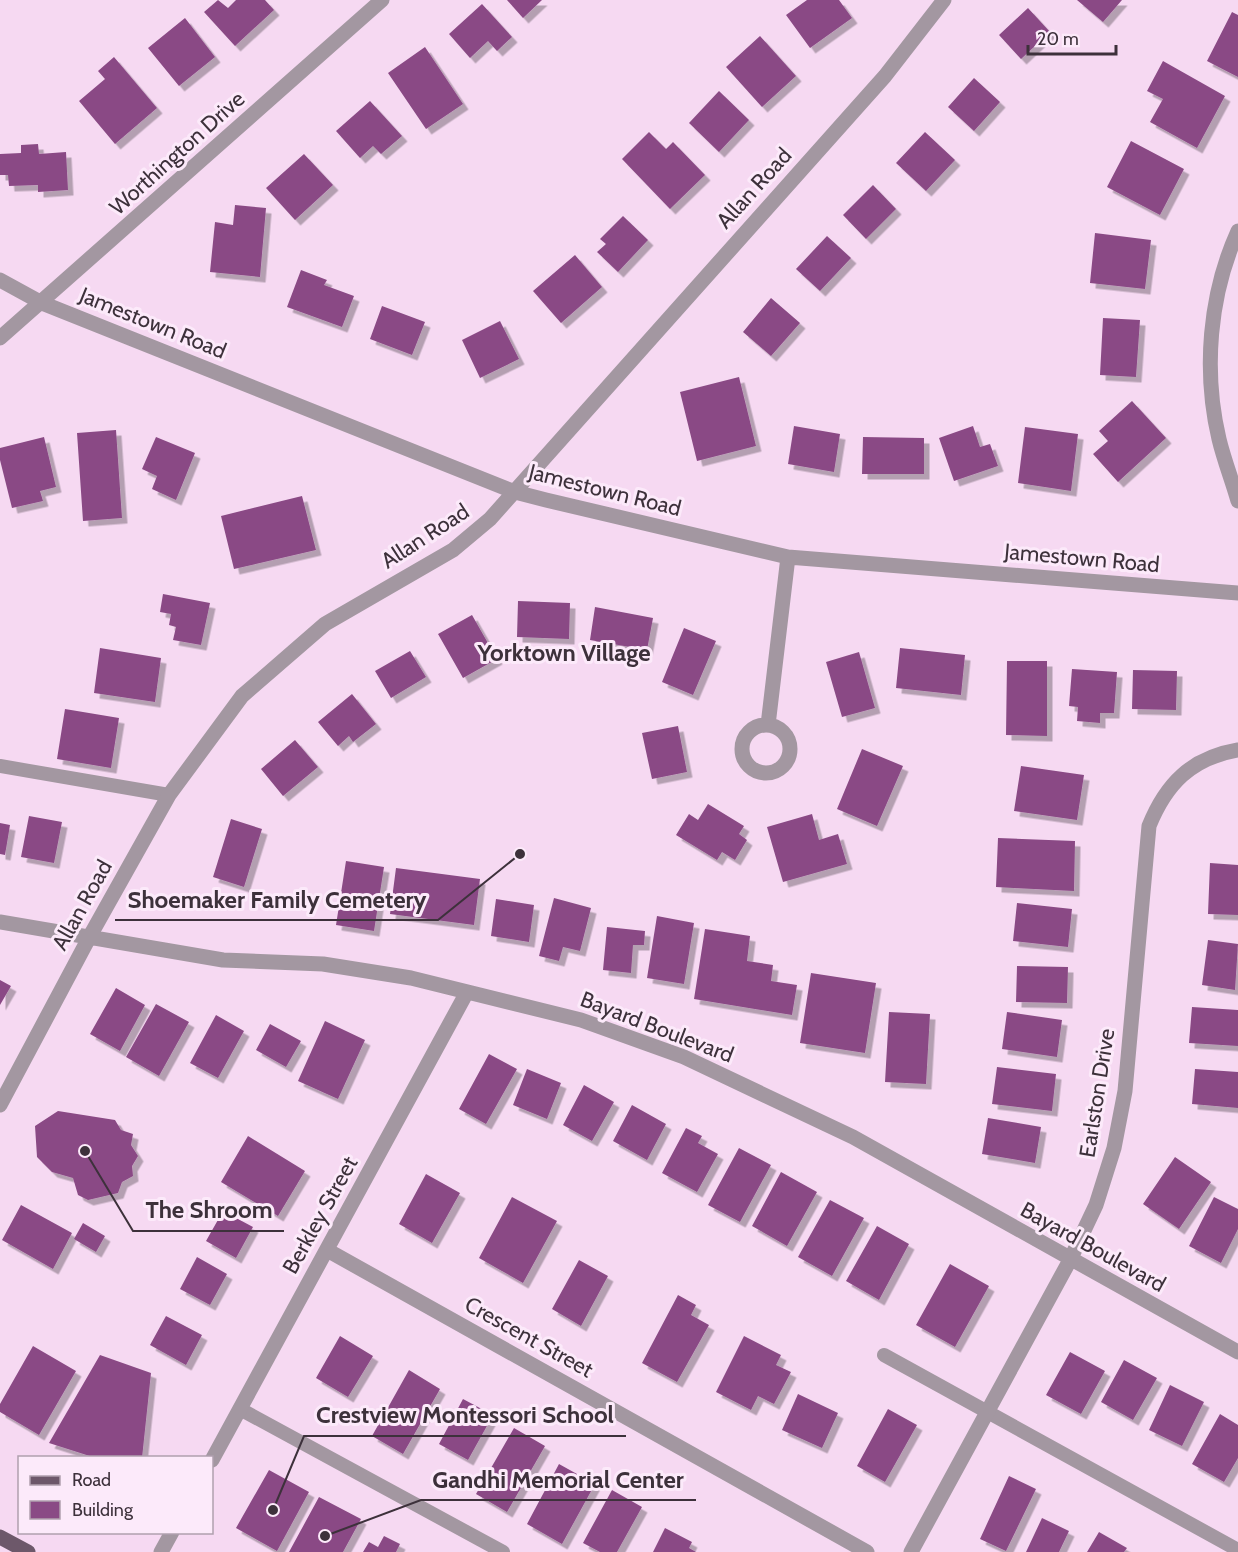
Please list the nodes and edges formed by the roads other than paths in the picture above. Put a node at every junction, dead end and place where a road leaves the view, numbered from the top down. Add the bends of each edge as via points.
1 (382, 0) edge
2 (945, 0) edge
3 (1238, 231) edge
4 (0, 279) edge
5 (42, 303) junction
6 (0, 338) edge
7 (515, 492) junction
8 (1238, 501) edge
9 (788, 557) junction
10 (1238, 593) edge
11 (768, 725) dead end
12 (1238, 750) edge
13 (0, 766) edge
14 (169, 795) junction
15 (0, 922) edge
16 (90, 936) junction
17 (467, 992) junction
18 (0, 1105) edge
19 (327, 1250) junction
20 (1070, 1260) junction
21 (1238, 1352) edge
22 (884, 1355) dead end
23 (240, 1409) junction
24 (988, 1412) junction
25 (213, 1458) edge
26 (171, 1534) edge
27 (0, 1537) edge
28 (1238, 1550) edge
29 (28, 1552) edge
30 (161, 1552) edge
31 (503, 1552) edge
32 (867, 1552) edge
33 (911, 1552) edge

1 - 5 street, Worthington Drive
2 - 7 street, Allan Road via 885,76
3 - 8 street via 1217,295 1210,351 1219,439
4 - 5 street, Jamestown Road
5 - 6 street, Worthington Drive
5 - 7 street, Jamestown Road
7 - 9 street, Jamestown Road
7 - 14 street, Allan Road via 453,550 325,624 283,658 242,696
9 - 10 street, Jamestown Road
9 - 11 street
12 - 20 street, Earlston Drive via 1199,764 1176,780 1160,799 1149,825 1125,1091 1111,1160 1096,1205
13 - 14 lane
14 - 16 street, Allan Road
15 - 16 street, Bayard Boulevard
16 - 17 street, Bayard Boulevard via 223,960 323,964 411,978
16 - 18 street, Allan Road
17 - 19 street, Berkley Street
17 - 20 street, Bayard Boulevard via 581,1020 684,1058 853,1137
19 - 23 street, Berkley Street
19 - 32 street, Crescent Street
20 - 21 street, Bayard Boulevard
20 - 24 street, Earlston Drive
22 - 24 lane
23 - 25 street, Berkley Street
23 - 31 lane
24 - 28 lane
24 - 33 street, Earlston Drive
26 - 30 street
27 - 29 main road

